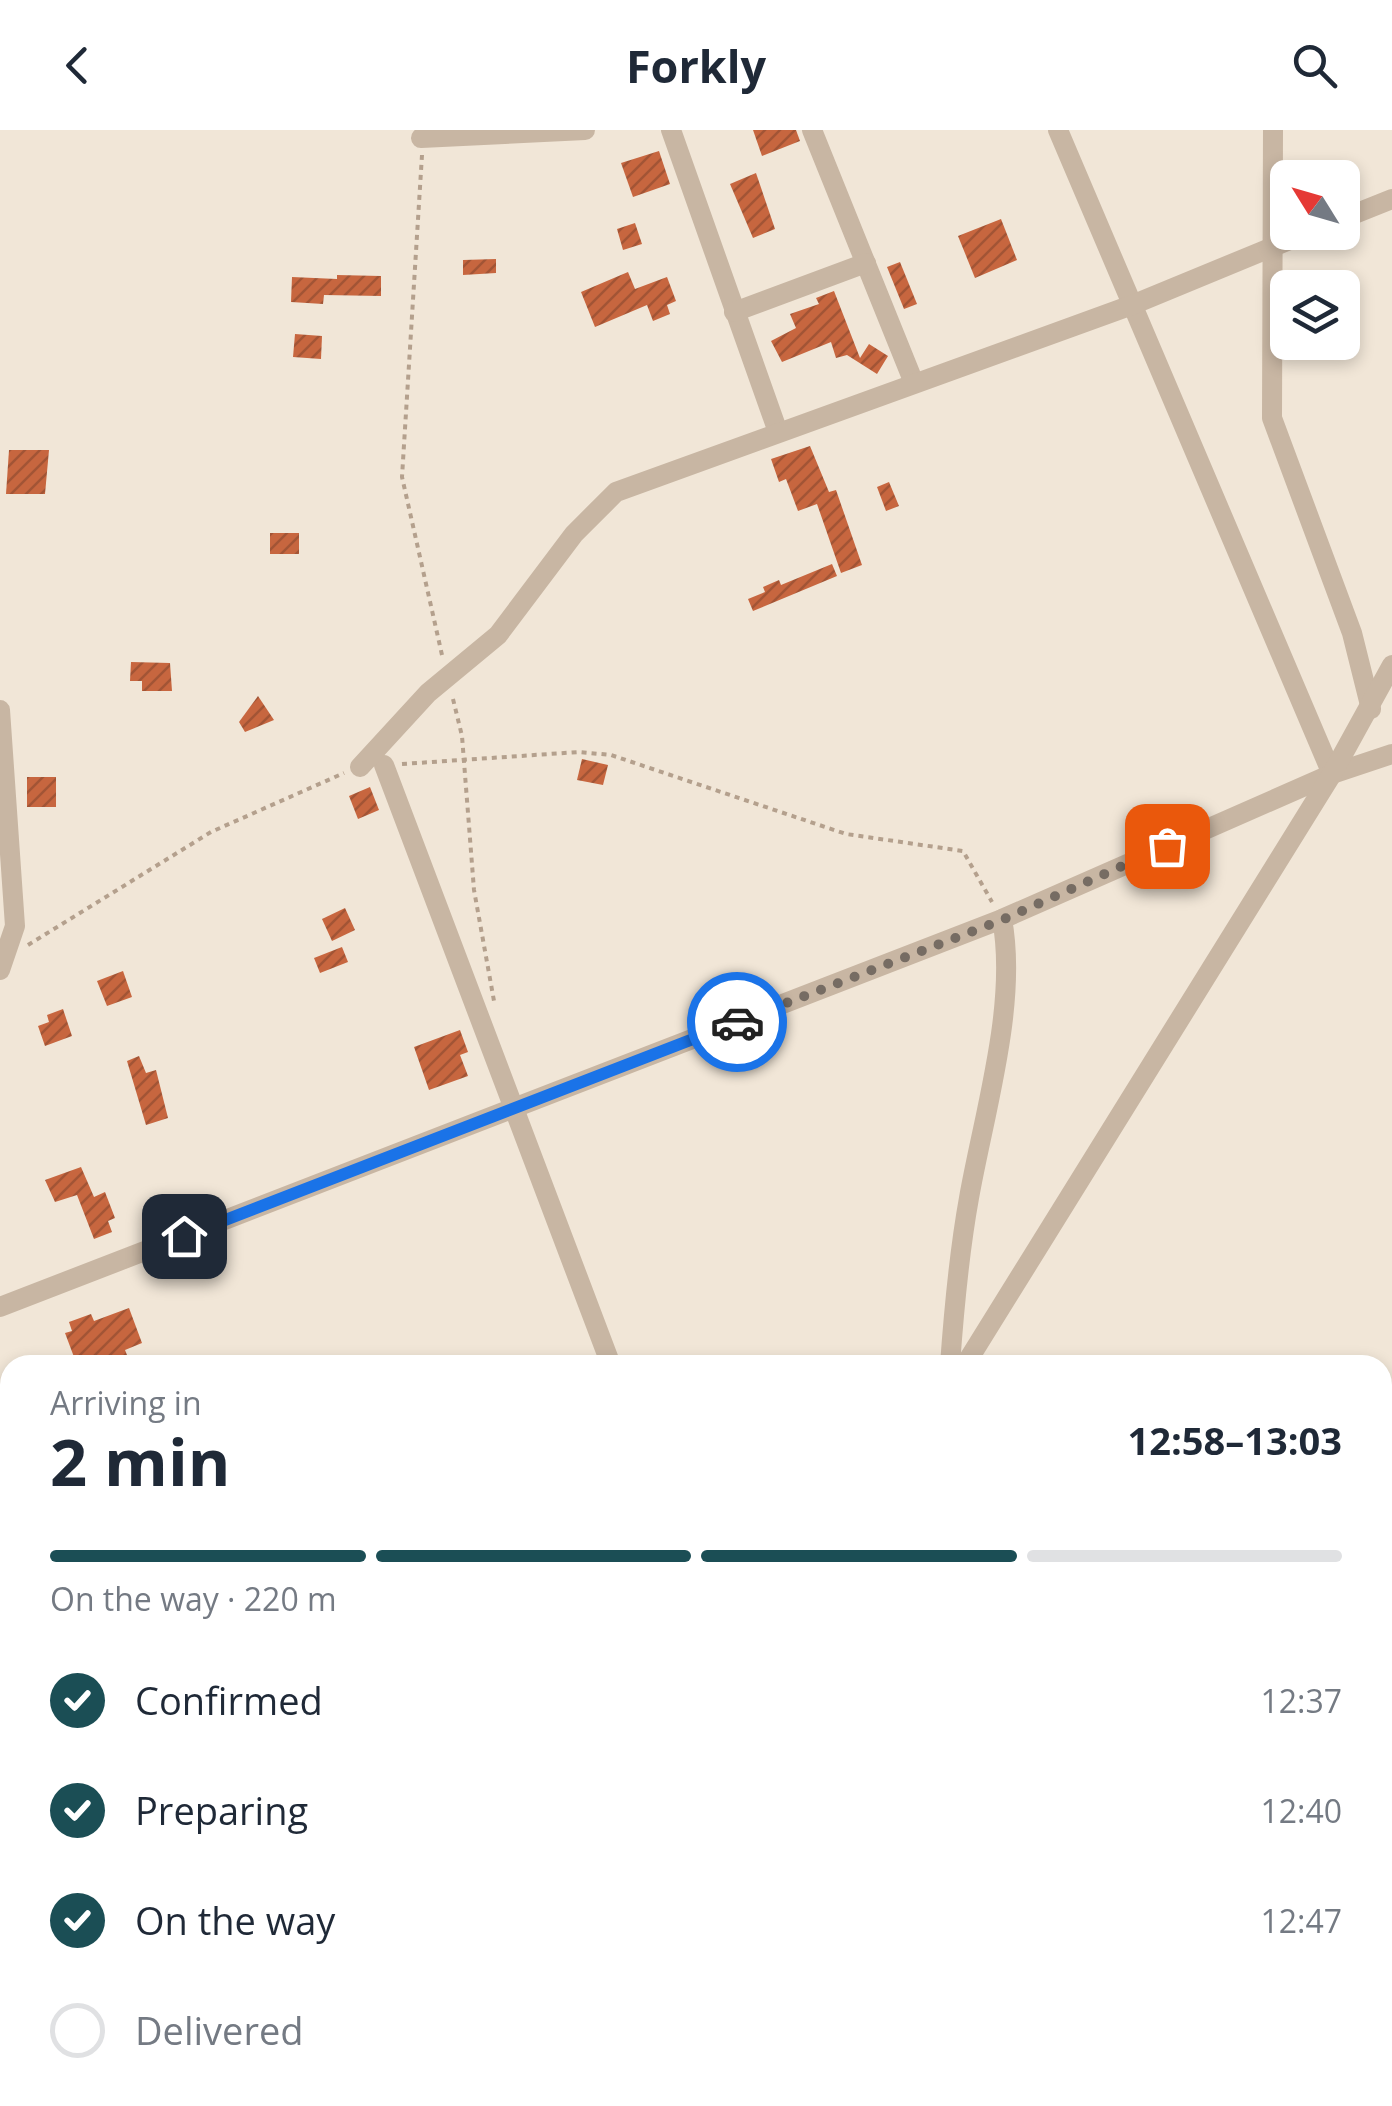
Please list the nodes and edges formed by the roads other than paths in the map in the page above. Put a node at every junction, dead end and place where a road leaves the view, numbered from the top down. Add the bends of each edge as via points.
1 (585, 130) edge
2 (670, 130) edge
3 (812, 130) edge
4 (1058, 130) edge
5 (1273, 130) edge
6 (421, 138) road end
7 (1272, 160) edge
8 (1392, 198) edge
9 (1360, 211) edge
10 (1270, 248) edge
11 (1270, 250) edge
12 (866, 264) junction
13 (1132, 305) junction
14 (734, 312) junction
15 (914, 382) junction
16 (778, 432) junction
17 (1392, 665) edge
18 (1370, 709) junction
19 (0, 710) edge
20 (1392, 754) edge
21 (384, 765) road end
22 (360, 767) road end
23 (1332, 774) junction
24 (1002, 920) junction
25 (4, 964) edge
26 (514, 1108) junction
27 (0, 1307) edge
28 (607, 1355) edge
29 (951, 1355) edge
30 (971, 1355) edge

1 - 6 street
2 - 14 street
3 - 12 street
4 - 13 street
5 - 7 street
8 - 9 street
10 - 13 street
11 - 18 street via 1272,418 1352,633
12 - 14 street
12 - 15 street
13 - 15 street
13 - 23 street
14 - 16 street
15 - 16 street
16 - 22 street via 616,492 574,534 498,635 447,675
17 - 18 street
18 - 23 street
19 - 25 street via 15,926
20 - 23 street
21 - 26 street
23 - 24 street
23 - 30 street
24 - 26 street
24 - 29 street via 1008,952 962,1236
26 - 27 street
26 - 28 street

